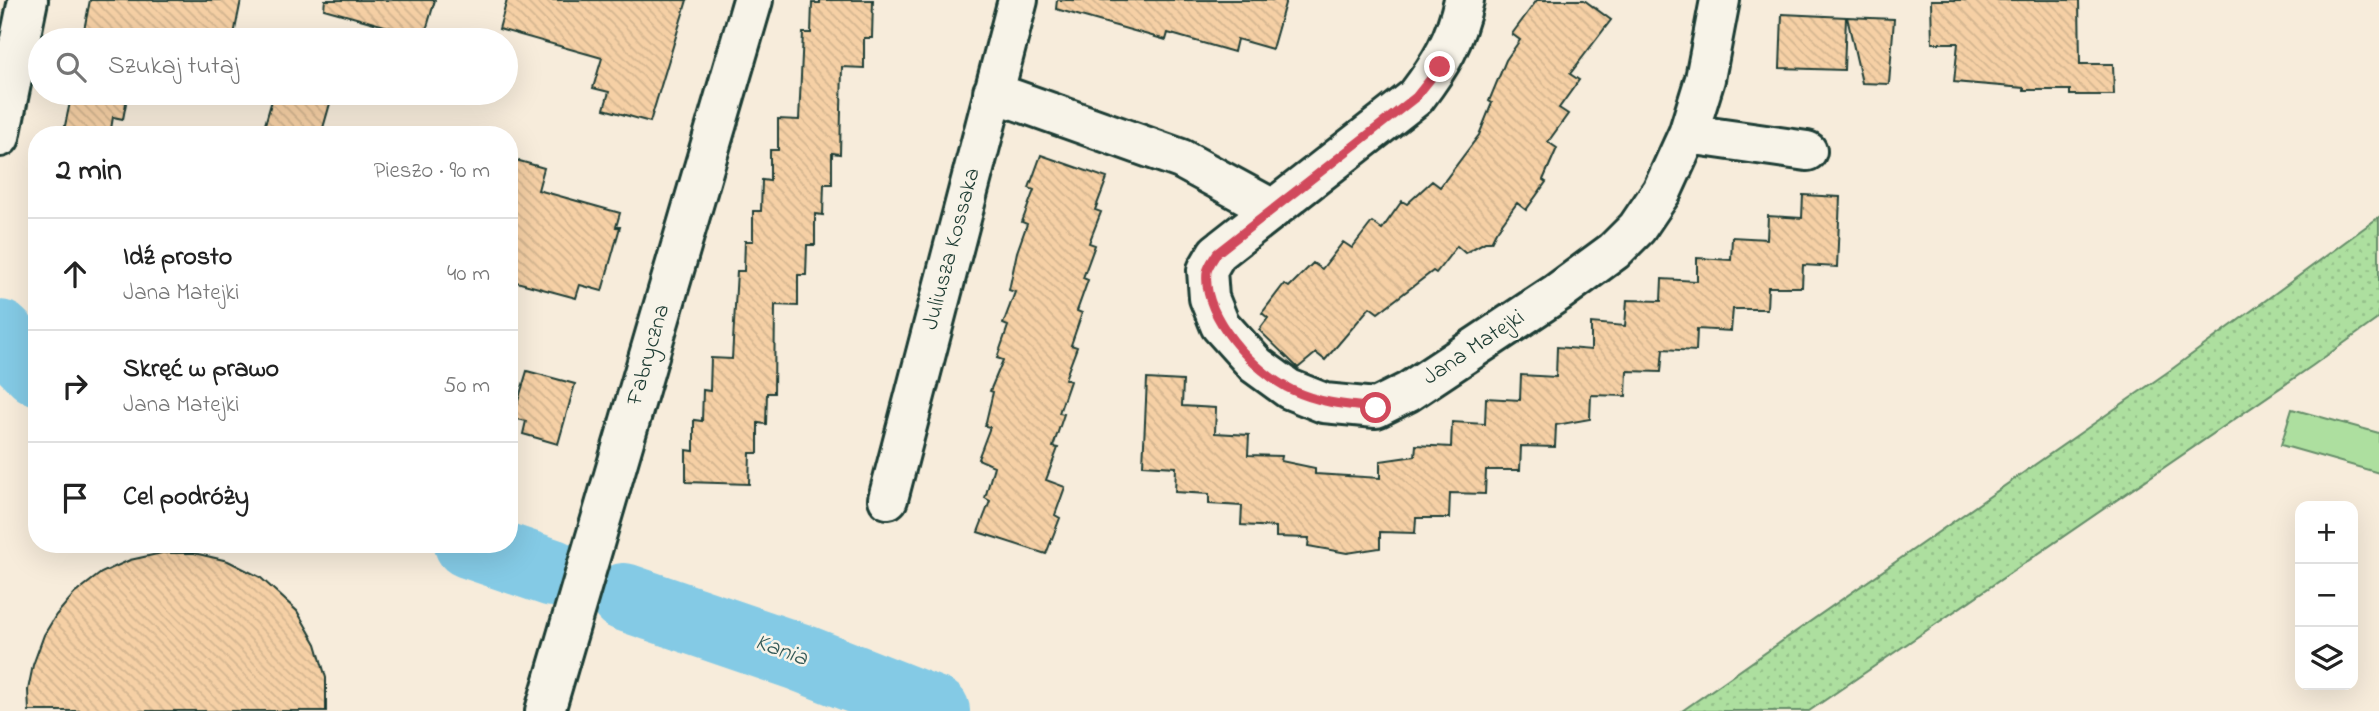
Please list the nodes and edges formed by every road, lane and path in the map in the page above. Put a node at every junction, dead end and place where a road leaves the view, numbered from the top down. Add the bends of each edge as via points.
1 (28, 0) edge
2 (753, 0) edge
3 (1018, 0) edge
4 (1464, 0) edge
5 (1720, 0) edge
6 (993, 92) junction
7 (1688, 134) junction
8 (0, 137) edge
9 (1807, 151) dead end
10 (1271, 208) junction
11 (888, 499) dead end
12 (545, 711) edge

1 - 8 street
2 - 12 street, Fabryczna
3 - 6 street, Juliusza Kossaka
4 - 10 street, Jana Matejki via 1440,67 1416,97
5 - 7 street, Jana Matejki via 1705,79
6 - 10 street via 1181,159
6 - 11 street, Juliusza Kossaka
7 - 9 street
7 - 10 street, Jana Matejki via 1662,191 1637,228 1614,251 1557,293 1376,408 1324,403 1289,389 1256,365 1220,325 1209,298 1207,270 1217,253

